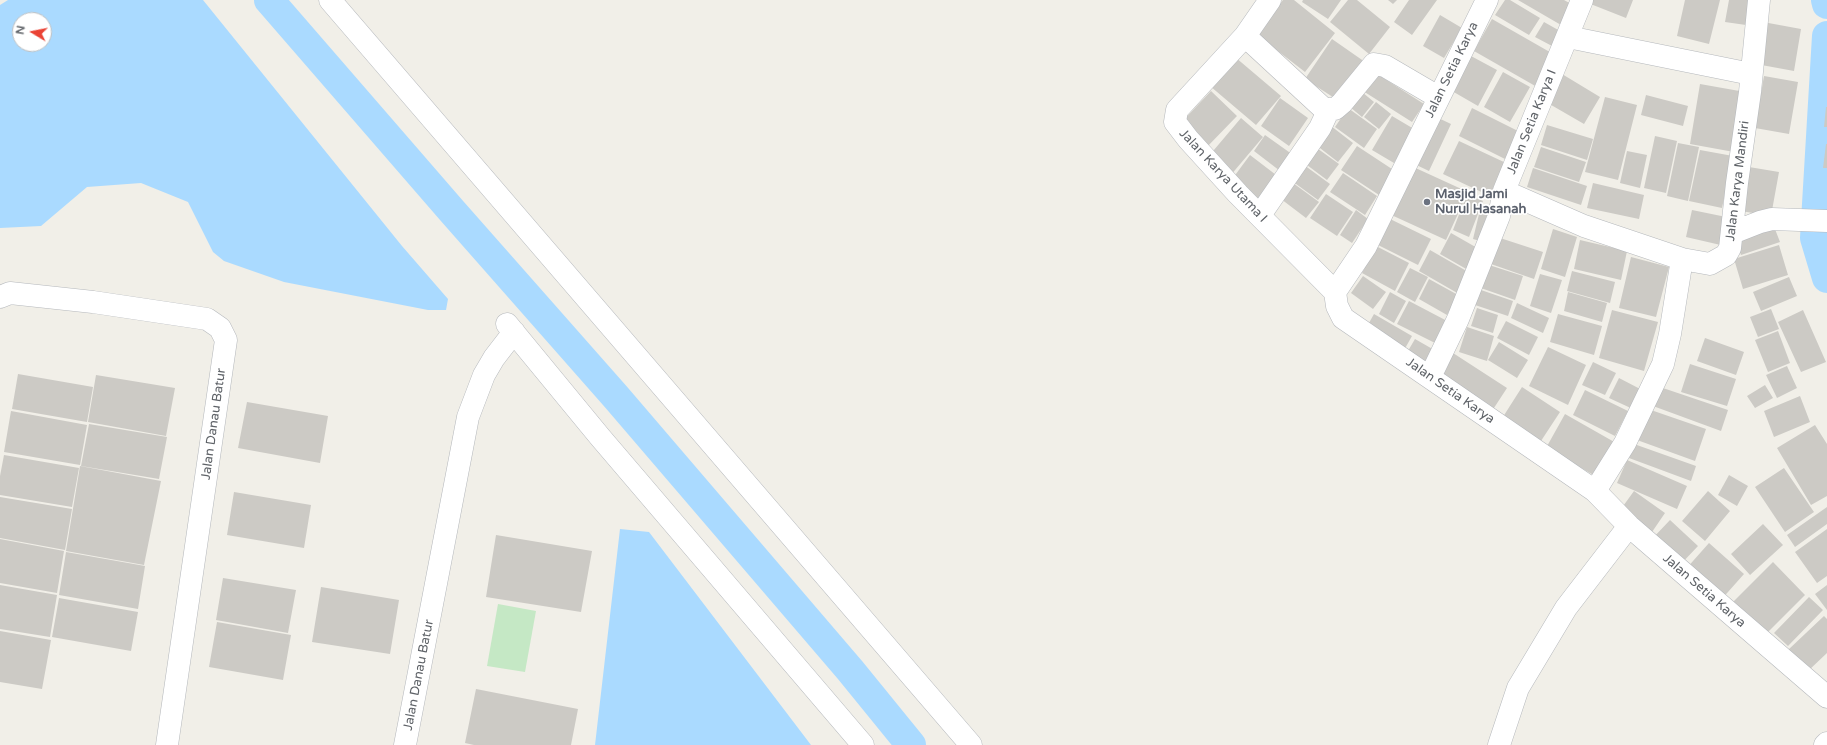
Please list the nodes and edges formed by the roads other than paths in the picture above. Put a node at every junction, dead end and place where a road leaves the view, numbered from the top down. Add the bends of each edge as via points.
1 (330, 0) edge
2 (1270, 0) edge
3 (1487, 0) edge
4 (1582, 0) edge
5 (1759, 0) edge
6 (1245, 36) junction
7 (1568, 37) junction
8 (1752, 74) junction
9 (1438, 97) junction
10 (1328, 109) junction
11 (1504, 191) junction
12 (1260, 215) junction
13 (1827, 221) edge
14 (1732, 233) junction
15 (1682, 259) junction
16 (1335, 292) junction
17 (0, 297) edge
18 (1430, 377) junction
19 (1595, 491) junction
20 (1629, 526) junction
21 (1827, 697) edge
22 (167, 745) edge
23 (405, 745) edge
24 (863, 745) edge
25 (972, 745) edge
26 (1499, 745) edge

1 - 25 street
2 - 6 street
3 - 9 street, Jalan Setia Karya
4 - 7 street, Jalan Setia Karya I
5 - 8 street, Jalan Karya Mandiri
6 - 10 street via 1324,109
6 - 12 street, Jalan Karya Utama I via 1177,110 1175,122
7 - 8 street
7 - 11 street, Jalan Setia Karya I
8 - 14 street, Jalan Karya Mandiri
9 - 10 street via 1385,66 1374,64 1342,104 1335,109
9 - 16 street, Jalan Setia Karya via 1366,246
10 - 12 street via 1320,128
11 - 15 street, Jalan Karya Mandiri via 1584,226
11 - 18 street, Jalan Setia Karya I via 1499,216 1458,319
12 - 16 street, Jalan Karya Utama I
13 - 14 street via 1772,219
14 - 15 street, Jalan Karya Mandiri via 1726,255 1720,260 1710,264
15 - 19 street via 1663,364 1625,443
16 - 18 street, Jalan Setia Karya via 1342,318
17 - 22 street, Jalan Danau Batur via 10,293 207,319 220,328 226,340
18 - 19 street, Jalan Setia Karya
19 - 20 street, Jalan Setia Karya
20 - 21 street, Jalan Setia Karya
20 - 26 street via 1566,608 1518,688
23 - 24 street, Jalan Danau Batur via 468,417 484,375 510,328

